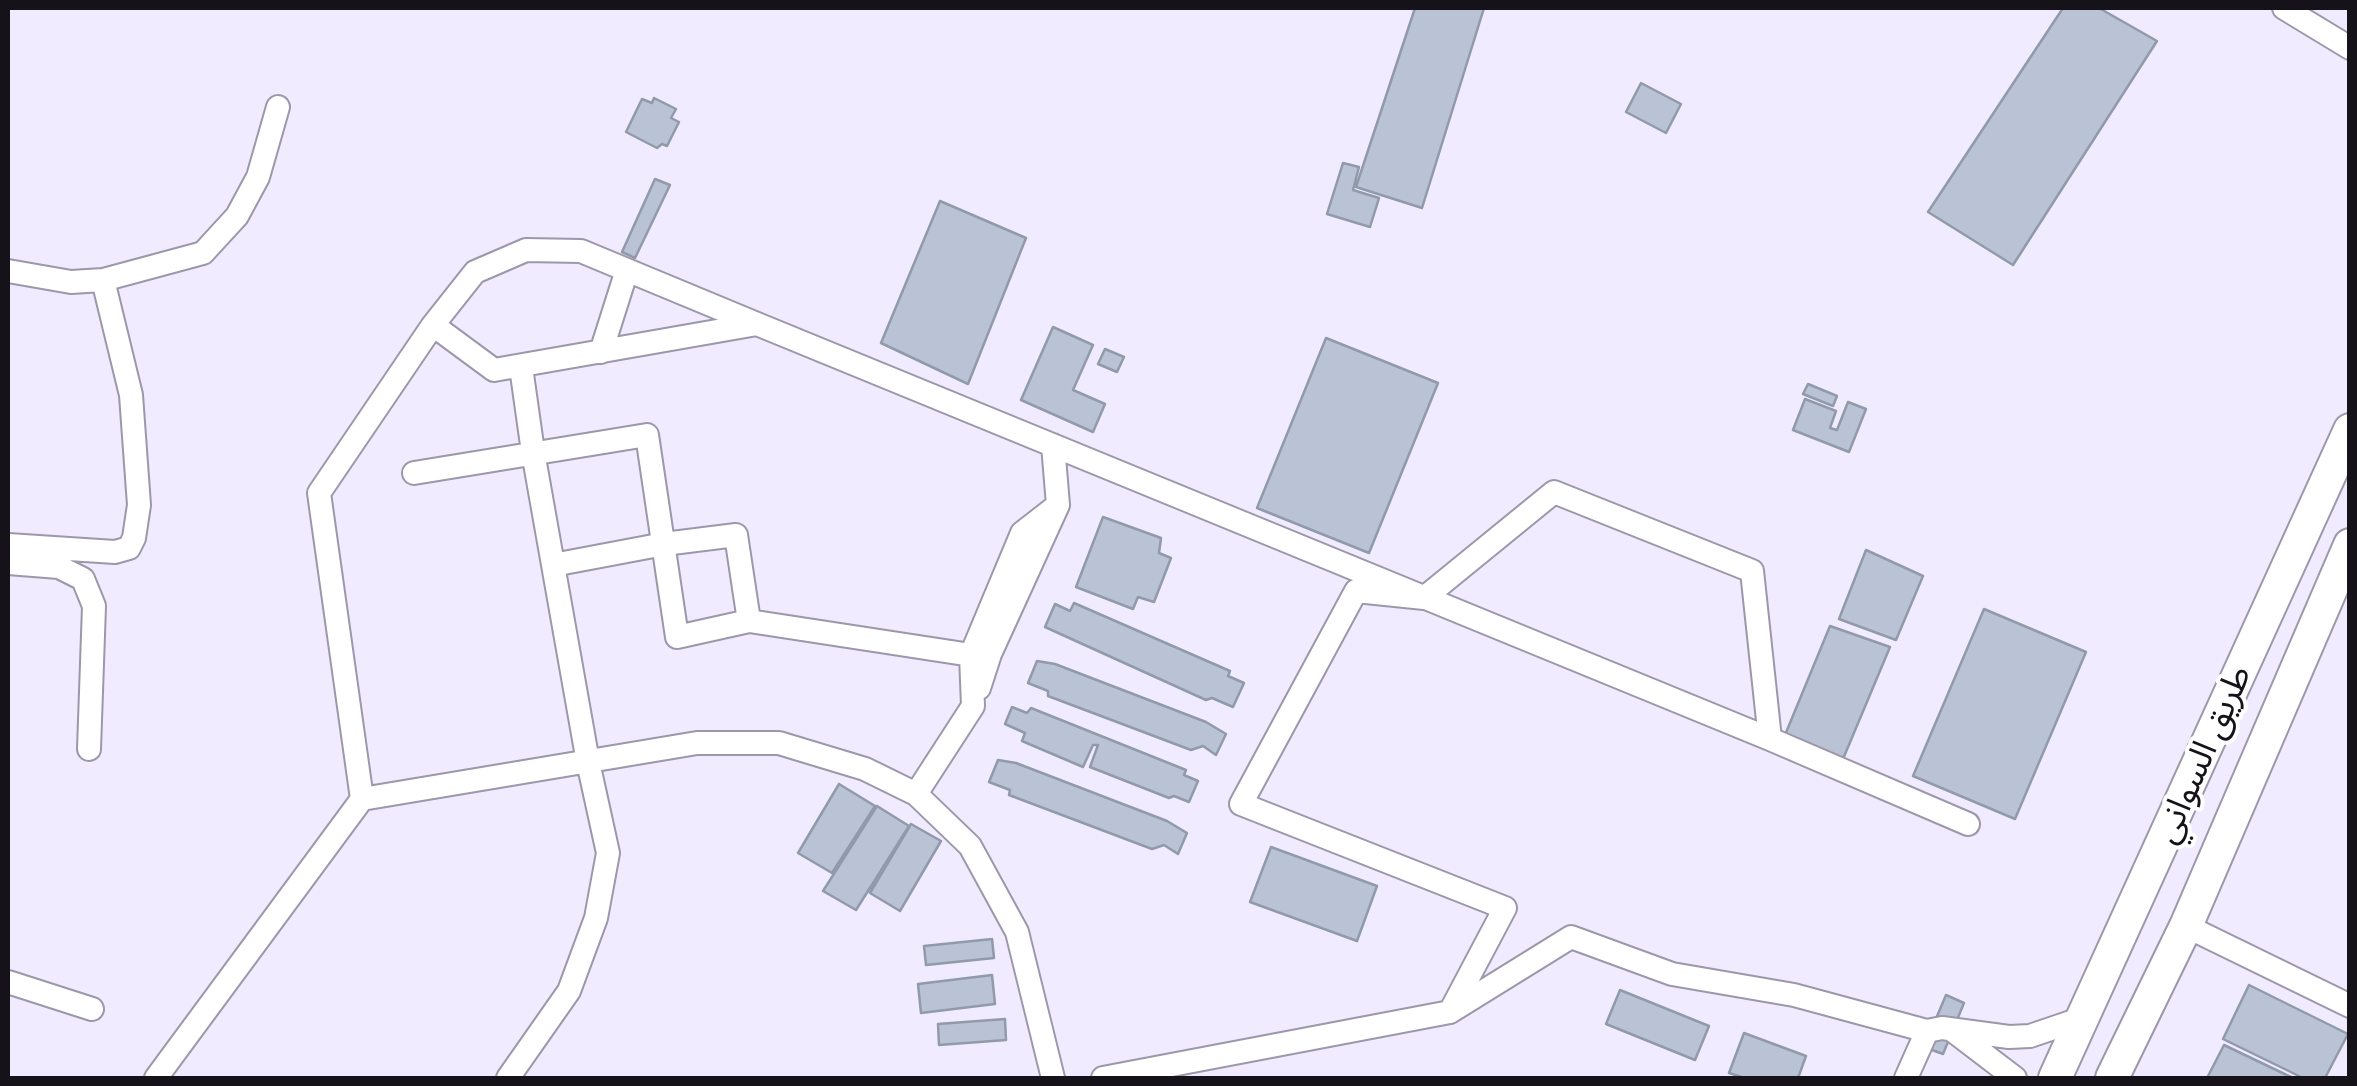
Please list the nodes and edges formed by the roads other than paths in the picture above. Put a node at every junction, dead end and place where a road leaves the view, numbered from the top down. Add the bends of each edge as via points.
1 (2284, 8) edge
2 (2350, 48) edge
3 (278, 107) dead end
4 (627, 270) junction
5 (8, 271) edge
6 (103, 280) junction
7 (757, 324) junction
8 (434, 325) junction
9 (601, 352) junction
10 (522, 367) junction
11 (2350, 430) edge
12 (1053, 445) junction
13 (533, 452) junction
14 (414, 472) dead end
15 (1058, 504) junction
16 (664, 544) junction
17 (8, 545) edge
18 (2350, 545) edge
19 (8, 563) edge
20 (553, 565) junction
21 (1424, 598) junction
22 (749, 621) junction
23 (971, 655) junction
24 (973, 706) junction
25 (1770, 739) junction
26 (90, 749) dead end
27 (588, 762) junction
28 (916, 794) junction
29 (362, 799) junction
30 (1968, 824) dead end
31 (2186, 926) junction
32 (8, 982) edge
33 (2350, 1006) edge
34 (92, 1008) dead end
35 (1450, 1012) junction
36 (2083, 1018) junction
37 (1952, 1030) junction
38 (1927, 1031) junction
39 (156, 1078) edge
40 (508, 1078) edge
41 (1053, 1078) edge
42 (1103, 1078) edge
43 (1906, 1078) edge
44 (2014, 1078) edge
45 (2056, 1078) edge
46 (2112, 1078) edge

1 - 2 street
3 - 6 street via 258,178 237,216 203,253
4 - 7 street
4 - 8 street via 581,251 526,250 475,272
4 - 9 street
5 - 6 street via 71,282
6 - 17 street via 132,395 139,505 134,538 129,548 114,552
7 - 9 street
7 - 12 street
8 - 10 street via 494,370
8 - 29 street via 319,493
9 - 10 street
10 - 13 street
11 - 36 highway, طريق السواني
12 - 15 street
12 - 21 street
13 - 14 street
13 - 16 street via 647,435
13 - 20 street
15 - 23 street via 1022,533
15 - 24 street
16 - 20 street
16 - 22 street via 736,535
16 - 22 street via 677,636
18 - 31 highway, طريق السواني
19 - 26 street via 59,566 83,580 94,606
20 - 27 street
21 - 25 street
21 - 25 street via 1554,492 1752,571
21 - 35 street via 1356,590 1241,804 1505,908
22 - 23 street
23 - 24 street
24 - 28 street
25 - 30 street
27 - 28 street via 696,743 779,743 865,769
27 - 29 street
27 - 40 street via 608,853 596,918 569,991
28 - 41 street via 970,846 1017,932
29 - 39 street
31 - 33 street
31 - 46 highway, طريق السواني
32 - 34 street
35 - 38 street via 1571,937 1672,974 1794,996
35 - 42 street
36 - 37 street via 2030,1036
36 - 45 highway, طريق السواني
37 - 38 street
37 - 44 street
38 - 43 street

